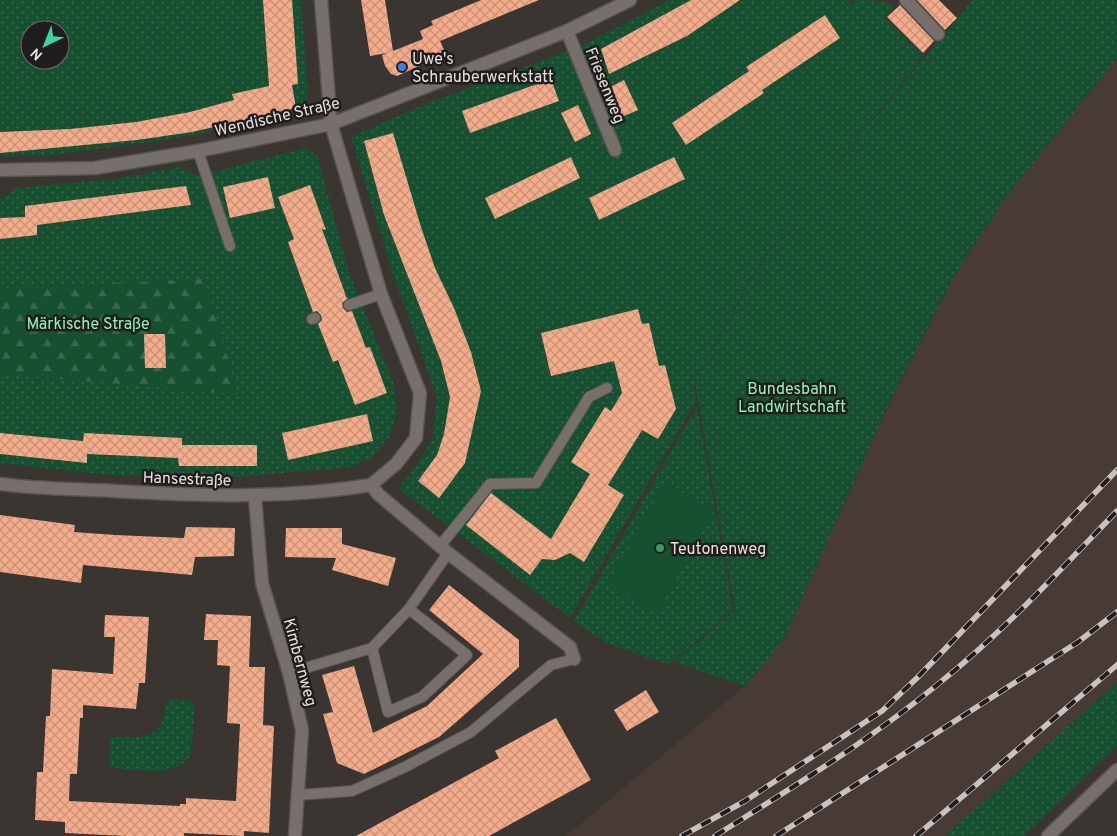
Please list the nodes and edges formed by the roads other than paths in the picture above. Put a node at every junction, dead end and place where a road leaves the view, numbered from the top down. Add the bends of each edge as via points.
1 (321, 0) edge
2 (630, 0) edge
3 (906, 0) edge
4 (567, 31) junction
5 (938, 34) dead end
6 (331, 124) junction
7 (615, 150) dead end
8 (198, 151) junction
9 (0, 170) edge
10 (230, 246) dead end
11 (381, 294) junction
12 (349, 305) dead end
13 (607, 388) dead end
14 (0, 484) edge
15 (372, 485) junction
16 (255, 497) junction
17 (444, 550) junction
18 (409, 609) junction
19 (372, 648) junction
20 (574, 659) joint
21 (289, 673) junction
22 (1117, 770) edge
23 (298, 795) junction
24 (295, 836) edge
25 (1048, 836) edge

1 - 6 street
2 - 4 street, Wendische Straße
3 - 5 street
4 - 6 street, Wendische Straße
4 - 7 street, Friesenweg
6 - 8 street, Wendische Straße
6 - 11 street
8 - 9 street, Wendische Straße via 95,168
8 - 10 lane
11 - 12 lane
11 - 15 street via 420,393 416,438 396,464
13 - 17 lane via 589,397 536,483 490,484
14 - 16 street, Hansestraße
15 - 16 street, Hansestraße
15 - 17 street via 378,494
16 - 21 street, Kimbernweg via 262,583
17 - 18 lane
17 - 20 street via 570,647
18 - 19 lane
18 - 19 lane via 467,655 422,697 388,712
19 - 21 lane
20 - 23 lane via 551,665 471,732 405,767 352,791
21 - 23 street, Kimbernweg via 302,730
22 - 25 street
23 - 24 street, Kimbernweg

